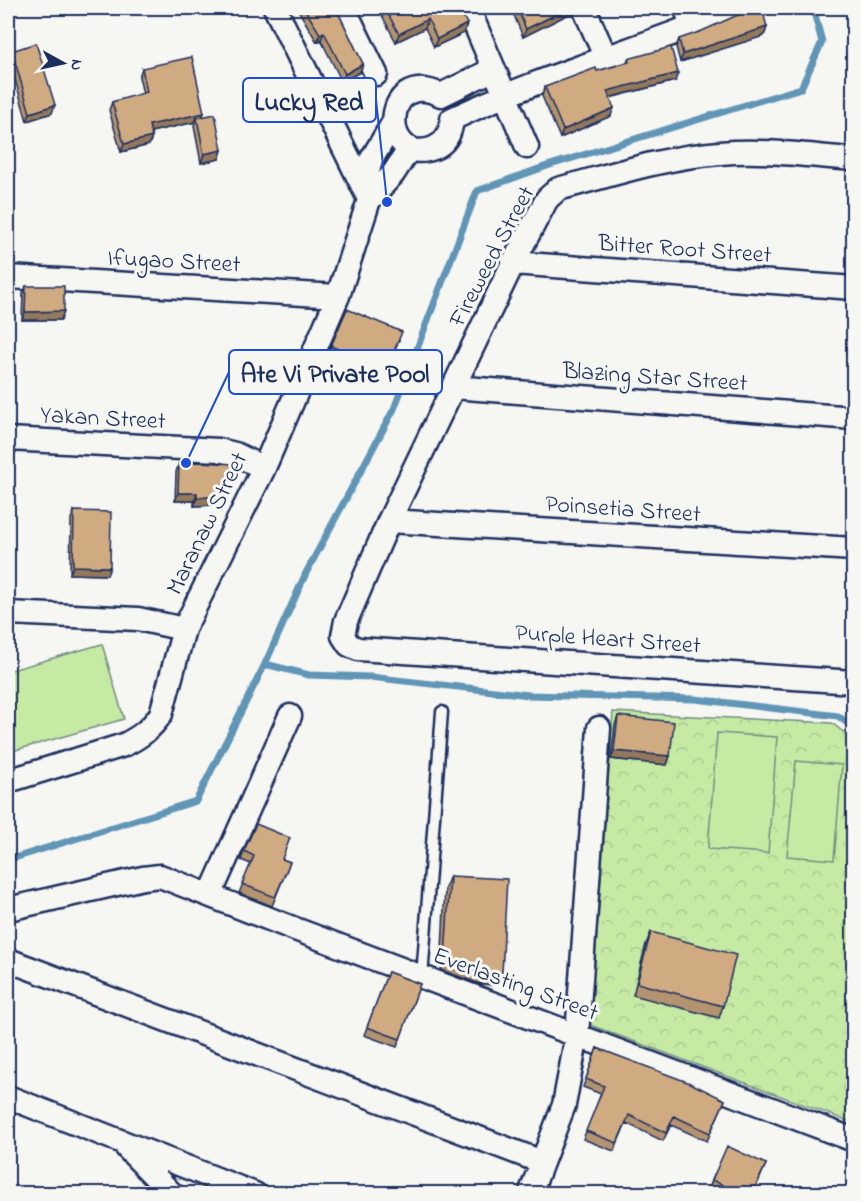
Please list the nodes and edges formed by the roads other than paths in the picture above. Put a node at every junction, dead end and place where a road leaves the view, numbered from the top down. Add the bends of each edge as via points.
1 (275, 8) edge
2 (344, 8) edge
3 (468, 8) edge
4 (584, 8) edge
5 (738, 8) edge
6 (690, 17) edge
7 (606, 58) junction
8 (494, 69) junction
9 (375, 74) dead end
10 (505, 94) junction
11 (393, 123) junction
12 (527, 147) dead end
13 (410, 148) junction
14 (854, 159) edge
15 (369, 200) junction
16 (513, 263) junction
17 (8, 277) edge
18 (854, 288) edge
19 (338, 296) junction
20 (453, 387) junction
21 (854, 418) edge
22 (8, 440) edge
23 (264, 468) junction
24 (389, 521) junction
25 (854, 549) edge
26 (8, 613) edge
27 (184, 629) junction
28 (358, 649) joint
29 (854, 682) edge
30 (442, 712) dead end
31 (290, 716) dead end
32 (599, 728) dead end
33 (9, 778) edge
34 (210, 896) junction
35 (8, 909) edge
36 (8, 960) edge
37 (422, 977) junction
38 (577, 1035) junction
39 (8, 1096) edge
40 (854, 1140) edge
41 (121, 1142) junction
42 (542, 1162) junction
43 (172, 1194) edge
44 (255, 1194) edge
45 (530, 1194) edge

1 - 15 street
2 - 9 street
3 - 8 street
4 - 7 street
5 - 6 street
6 - 7 street
7 - 10 street
8 - 10 street
8 - 11 street, Maranaw Street via 441,95 432,91 412,92 397,105
10 - 12 street
10 - 13 street via 452,119 451,129 439,146 420,151
11 - 13 street via 395,134
11 - 15 street, Maranaw Street via 371,160
13 - 15 street, Maranaw Street
14 - 16 street, Fireweed Street via 720,153 662,162 558,189 547,199
15 - 19 street, Maranaw Street
16 - 18 street, Bitter Root Street
16 - 20 street, Fireweed Street
17 - 19 street, Ifugao Street
19 - 23 street, Maranaw Street
20 - 21 street, Blazing Star Street
20 - 24 street, Fireweed Street
22 - 23 street, Yakan Street via 219,450
23 - 27 street, Maranaw Street
24 - 25 street, Poinsetia Street
24 - 28 street, Fireweed Street via 346,621 343,636
26 - 27 street via 138,619
27 - 33 street, Maranaw Street via 160,714 138,738
28 - 29 street, Purple Heart Street
30 - 37 lane
31 - 34 street
32 - 38 street
34 - 35 street, Everlasting Street via 160,876
34 - 37 street, Everlasting Street
36 - 42 street
37 - 38 street, Everlasting Street
38 - 40 street, Everlasting Street
38 - 42 street via 564,1105
39 - 41 street
41 - 43 street
41 - 44 street
42 - 45 street

